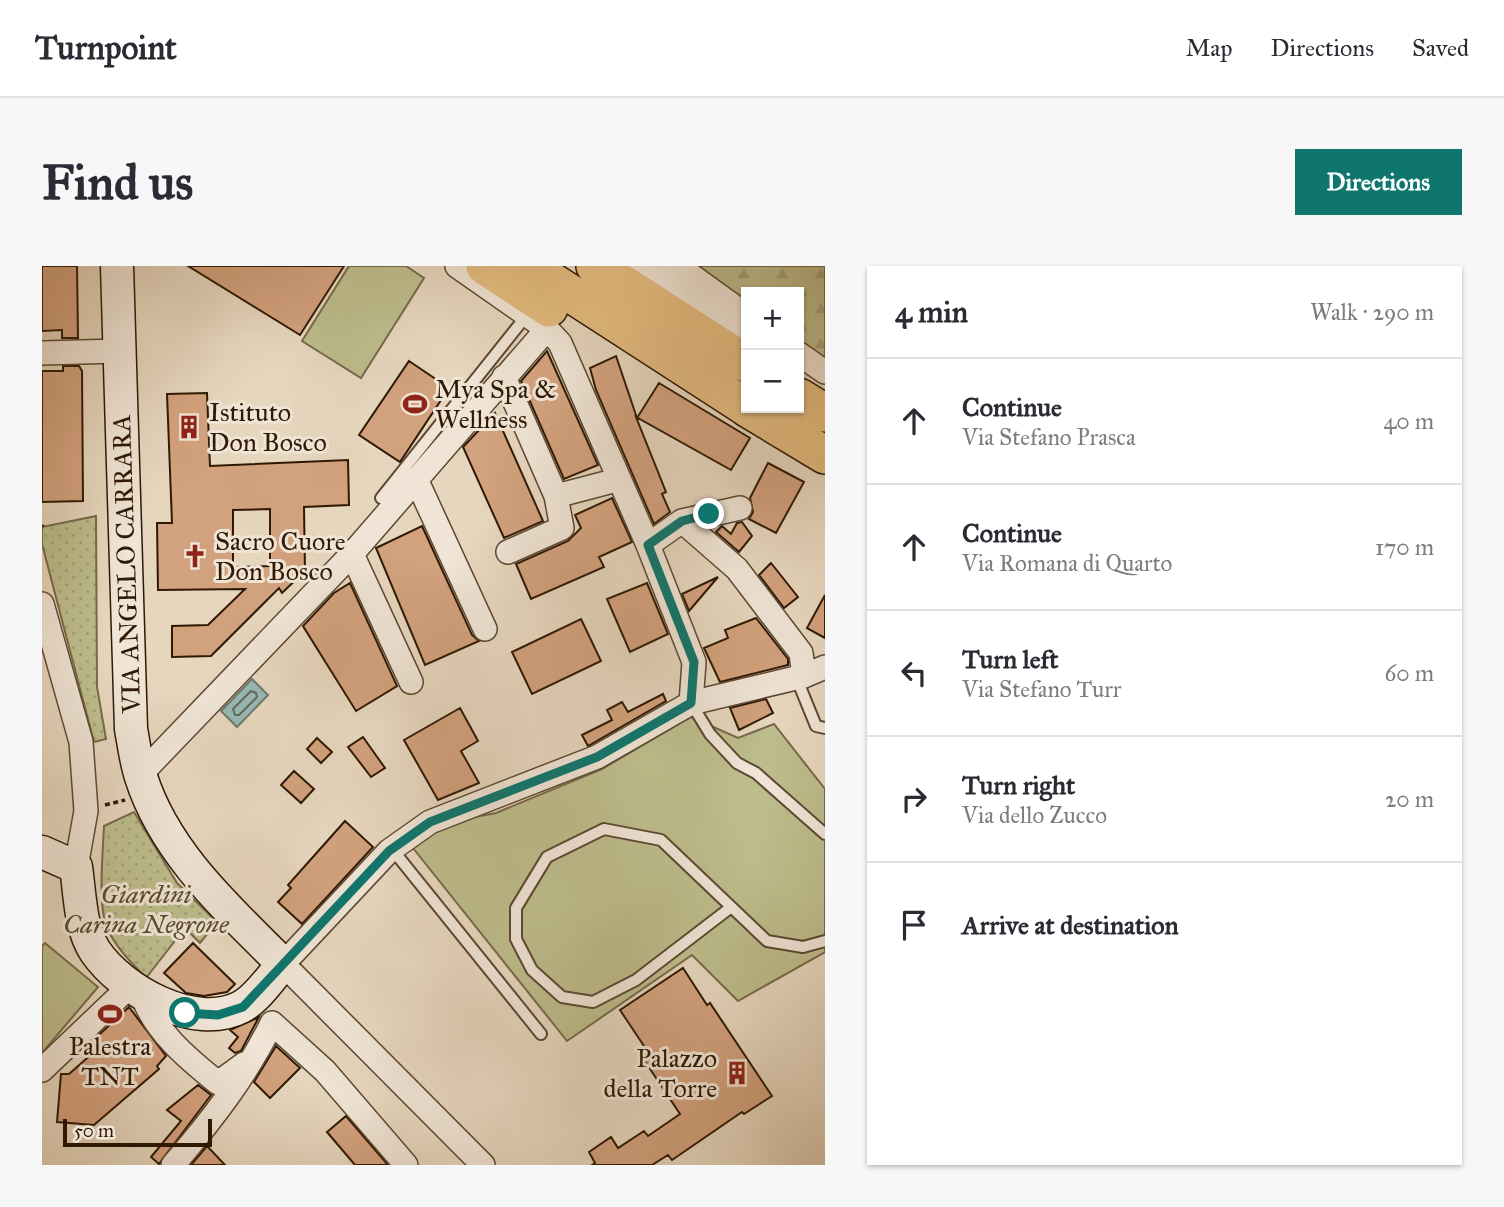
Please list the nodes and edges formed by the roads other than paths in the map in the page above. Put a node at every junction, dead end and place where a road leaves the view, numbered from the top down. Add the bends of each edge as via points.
1 (117, 266) edge
2 (457, 266) edge
3 (485, 266) edge
4 (528, 266) edge
5 (595, 266) edge
6 (644, 266) edge
7 (678, 266) edge
8 (741, 312) edge
9 (527, 315) junction
10 (547, 329) junction
11 (741, 334) edge
12 (120, 351) junction
13 (42, 353) edge
14 (804, 357) edge
15 (741, 360) edge
16 (825, 372) edge
17 (504, 377) junction
18 (708, 382) junction
19 (804, 400) edge
20 (741, 403) edge
21 (757, 413) edge
22 (825, 413) edge
23 (825, 455) edge
24 (416, 479) junction
25 (617, 480) junction
26 (556, 496) junction
27 (381, 498) dead end
28 (740, 508) dead end
29 (682, 521) junction
30 (648, 545) junction
31 (508, 552) dead end
32 (352, 554) junction
33 (42, 604) edge
34 (485, 629) dead end
35 (808, 673) edge
36 (411, 682) dead end
37 (691, 703) junction
38 (825, 728) edge
39 (144, 784) junction
40 (825, 834) edge
41 (392, 849) junction
42 (42, 852) edge
43 (76, 867) junction
44 (730, 908) junction
45 (825, 941) edge
46 (283, 964) junction
47 (136, 989) junction
48 (541, 1034) dead end
49 (256, 1057) junction
50 (42, 1070) edge
51 (173, 1165) edge
52 (406, 1165) edge
53 (483, 1165) edge

1 - 12 street, VIA ANGELO CARRARA
2 - 9 street
3 - 18 main road via 651,373 681,386
4 - 18 main road
5 - 15 main road
6 - 11 street
7 - 8 street
9 - 10 street
9 - 27 lane
10 - 17 street
10 - 25 street via 560,343
12 - 13 street
12 - 39 street, VIA ANGELO CARRARA via 131,729
14 - 16 street
17 - 24 street
17 - 26 street
18 - 20 main road
19 - 22 main road
21 - 23 main road
24 - 32 street
24 - 34 street
25 - 26 street
25 - 30 street
26 - 31 street via 562,528
28 - 29 street
29 - 30 street
29 - 35 street via 737,569 801,653
30 - 37 street via 694,662
32 - 36 street
32 - 39 street
33 - 43 street via 81,742 86,811
35 - 37 street
35 - 38 lane via 816,726
37 - 40 lane via 710,734 737,763 756,773
37 - 41 street via 597,757 430,822
39 - 46 street, VIA ANGELO CARRARA via 184,859
41 - 46 street
41 - 48 lane
42 - 43 street
43 - 47 street via 86,933 96,953
44 - 44 lane via 661,840 604,829 547,856 516,908 516,939 532,970 562,997 593,1002 636,980
44 - 45 lane via 767,941 803,947
46 - 47 street via 243,1007 218,1015 185,1013
46 - 53 street
47 - 49 street via 147,1012 190,1060 218,1083
47 - 50 street
49 - 51 street
49 - 52 street via 272,1023 325,1071

